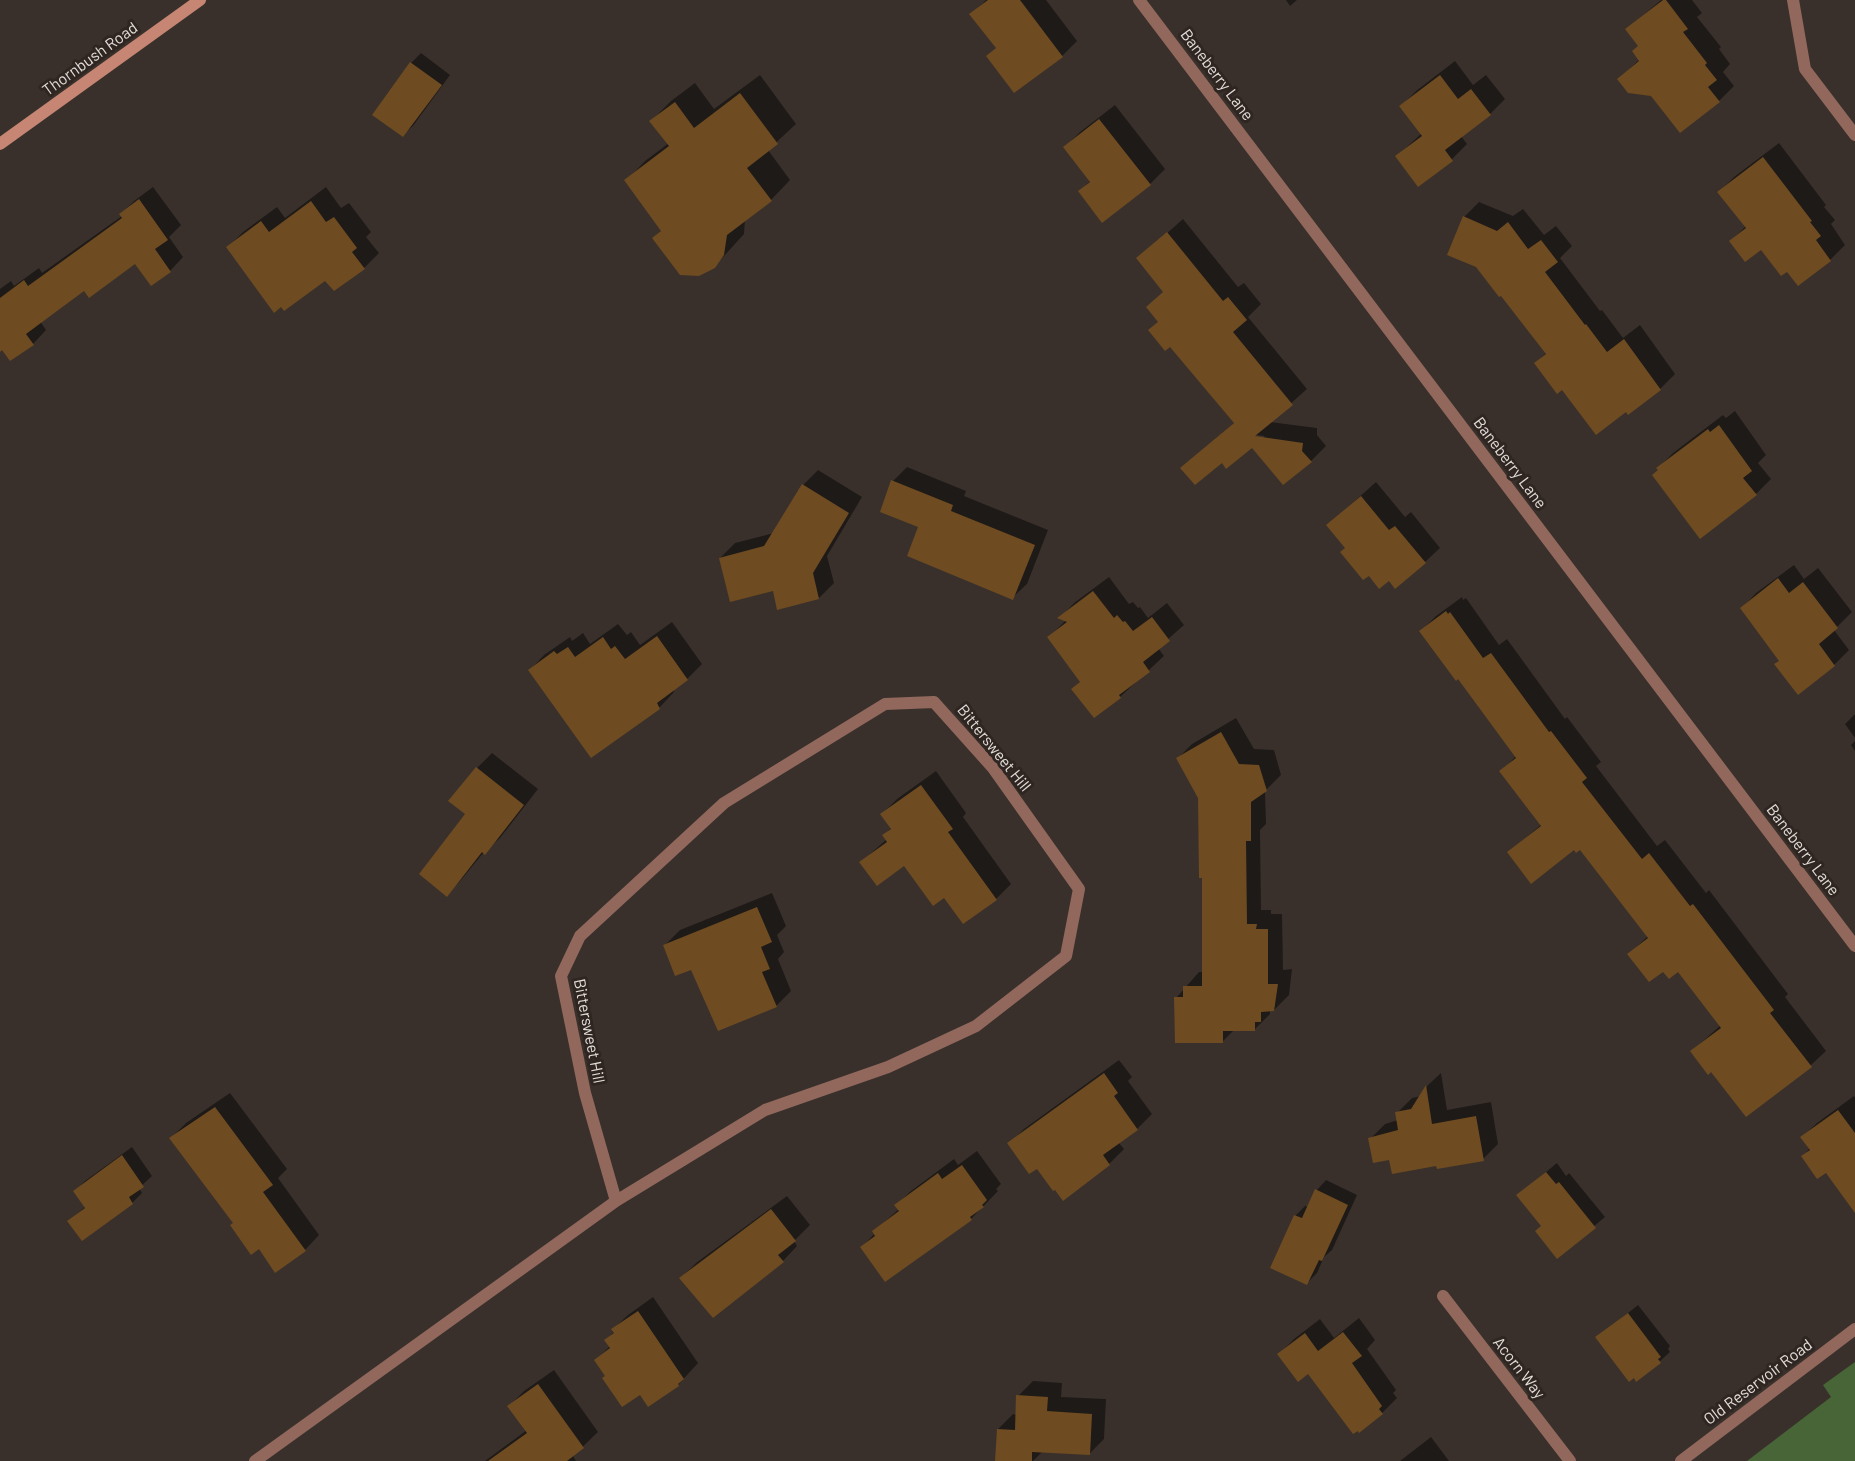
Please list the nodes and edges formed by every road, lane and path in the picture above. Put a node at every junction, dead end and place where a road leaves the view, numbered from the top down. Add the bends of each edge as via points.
1 (200, 0) edge
2 (1139, 0) edge
3 (1793, 0) edge
4 (1855, 135) edge
5 (0, 144) edge
6 (1855, 946) edge
7 (616, 1200) junction
8 (1443, 1296) dead end
9 (1855, 1329) edge
10 (255, 1461) edge
11 (1570, 1461) edge
12 (1681, 1461) edge

1 - 5 main road, Thornbush Road
2 - 6 street, Baneberry Lane
3 - 4 street via 1805,69
7 - 7 street, Bittersweet Hill via 765,1110 888,1067 976,1026 1066,956 1079,889 993,768 934,702 885,704 724,803 580,936 561,976 585,1093
7 - 10 street, Bittersweet Hill
8 - 11 street, Acorn Way
9 - 12 street, Old Reservoir Road

